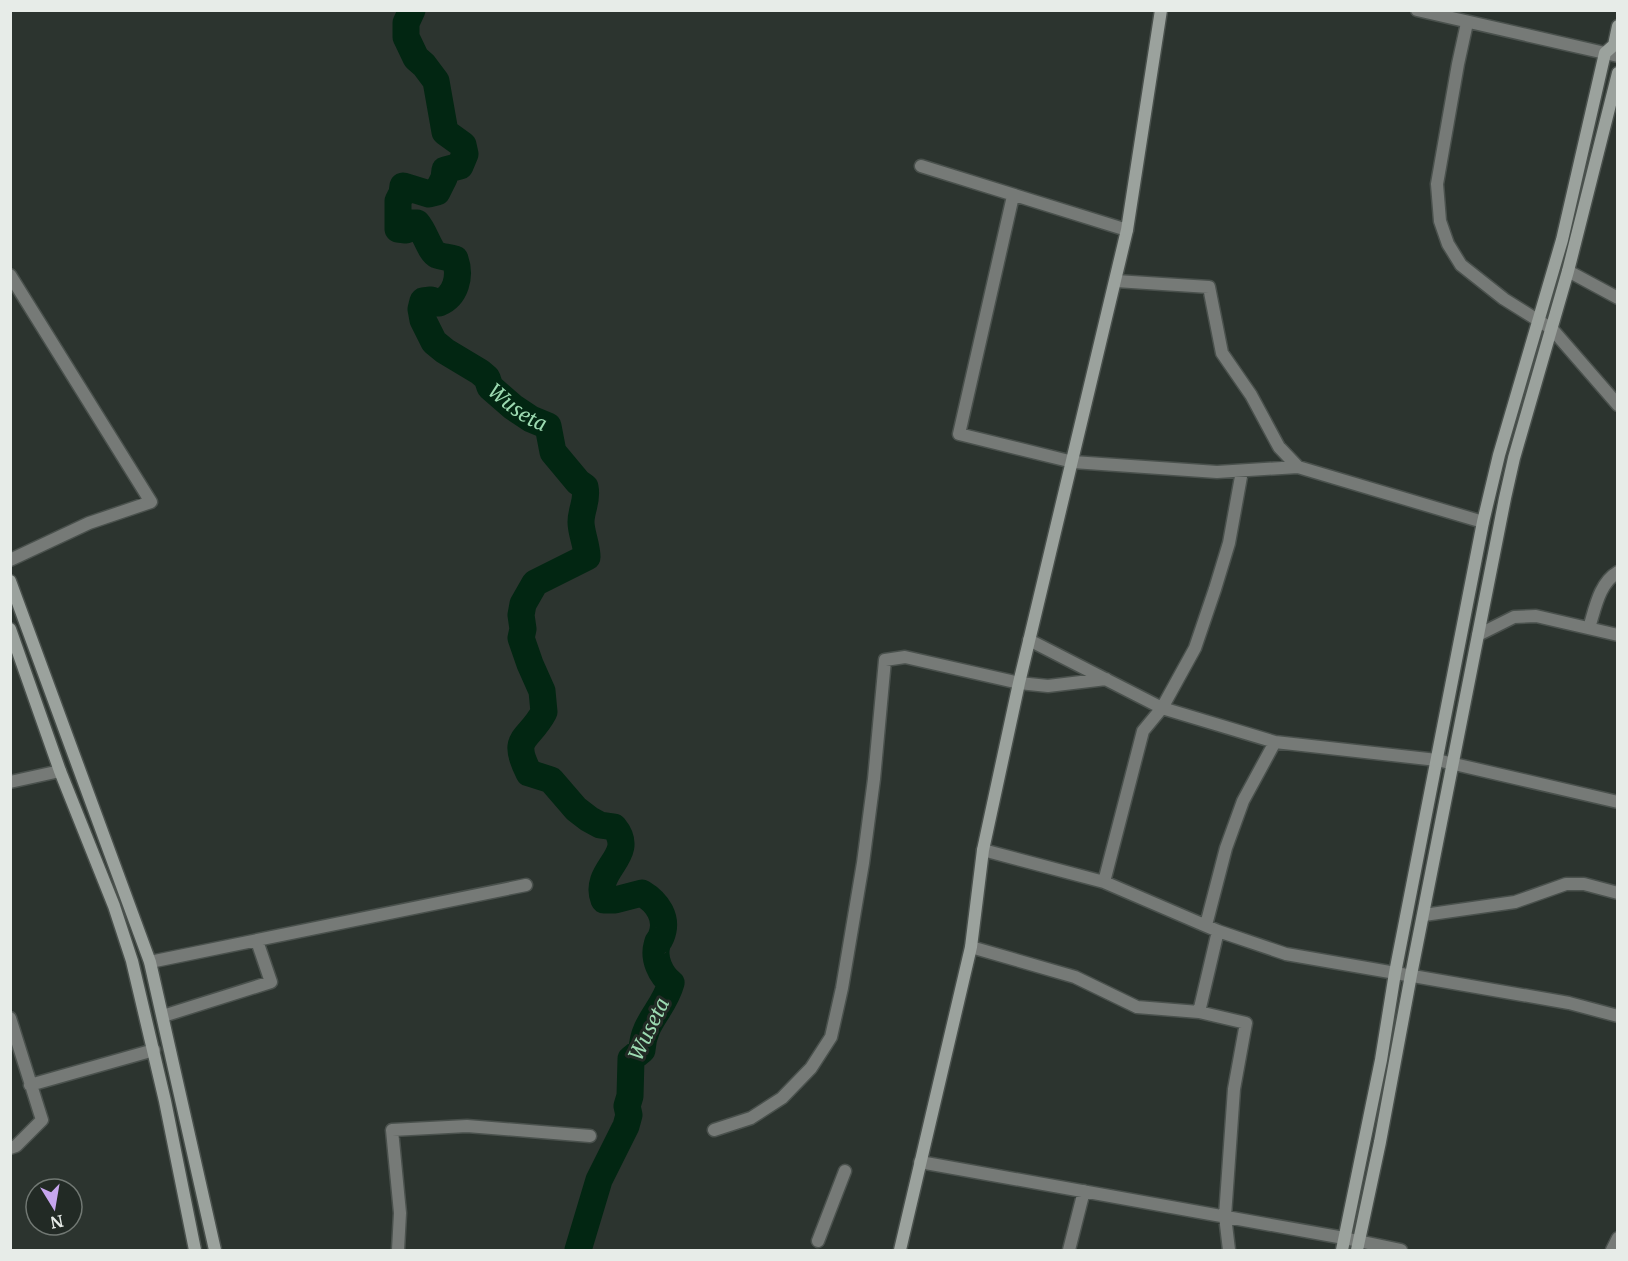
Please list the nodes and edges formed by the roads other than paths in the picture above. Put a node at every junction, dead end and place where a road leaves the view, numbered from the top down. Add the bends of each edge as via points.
1 (1161, 10) edge
2 (1417, 10) edge
3 (1467, 23) junction
4 (1617, 26) edge
5 (1614, 51) edge
6 (1617, 73) edge
7 (921, 166) dead end
8 (1013, 196) junction
9 (1127, 230) junction
10 (1568, 271) junction
11 (10, 275) edge
12 (1116, 281) junction
13 (1617, 298) edge
14 (1540, 321) junction
15 (1552, 328) junction
16 (1617, 405) edge
17 (1073, 462) junction
18 (1298, 467) junction
19 (1242, 471) junction
20 (1483, 522) junction
21 (10, 560) edge
22 (1617, 572) edge
23 (10, 581) edge
24 (1589, 628) junction
25 (10, 629) edge
26 (1478, 635) junction
27 (1617, 635) edge
28 (1029, 640) junction
29 (1106, 678) junction
30 (1019, 683) junction
31 (1162, 708) junction
32 (59, 713) junction
33 (42, 718) junction
34 (1275, 742) junction
35 (1437, 760) junction
36 (1454, 765) junction
37 (60, 771) junction
38 (10, 782) edge
39 (1617, 802) edge
40 (983, 850) junction
41 (1104, 882) junction
42 (526, 885) dead end
43 (1617, 893) edge
44 (1424, 915) junction
45 (1206, 925) junction
46 (1218, 931) junction
47 (257, 941) junction
48 (971, 947) junction
49 (150, 962) junction
50 (1395, 973) junction
51 (1411, 975) junction
52 (1199, 1012) junction
53 (163, 1016) junction
54 (1617, 1016) edge
55 (10, 1018) edge
56 (154, 1050) junction
57 (30, 1085) junction
58 (714, 1130) dead end
59 (590, 1136) dead end
60 (10, 1148) edge
61 (920, 1162) junction
62 (845, 1171) dead end
63 (1084, 1191) junction
64 (1225, 1216) junction
65 (1617, 1238) edge
66 (818, 1241) dead end
67 (1343, 1244) edge
68 (1358, 1246) edge
69 (195, 1251) edge
70 (215, 1251) edge
71 (398, 1251) edge
72 (900, 1251) edge
73 (1069, 1251) edge
74 (1229, 1251) edge
75 (1401, 1251) edge
76 (1612, 1251) edge

1 - 9 street
2 - 3 street
3 - 5 street
3 - 14 street via 1437,184 1440,220 1461,265
4 - 5 street
5 - 14 street
6 - 10 street
7 - 8 street
8 - 9 street
8 - 17 street via 959,434
9 - 12 street
10 - 13 street
10 - 15 street
11 - 21 street via 151,502 89,524
12 - 17 street
12 - 18 street via 1209,287 1222,353 1251,395 1279,447
14 - 15 street
14 - 20 street
15 - 16 street
15 - 26 street via 1514,458
17 - 19 street
17 - 28 street
18 - 19 street
18 - 20 street
19 - 31 street via 1229,543 1215,589 1195,648
20 - 35 street
22 - 24 street via 1599,594
23 - 32 street
24 - 26 street via 1536,616 1514,617
24 - 27 street
25 - 33 street
26 - 36 street
28 - 29 street
28 - 30 street
29 - 30 street via 1048,686
29 - 31 street
30 - 40 street
30 - 58 street via 906,657 885,660 863,863 831,1037 811,1068 782,1098 751,1118
31 - 34 street
31 - 41 street via 1143,731
32 - 33 street
32 - 49 street
33 - 37 street
34 - 35 street
34 - 45 street via 1243,801
35 - 36 street
35 - 50 street
36 - 39 street
36 - 44 street
37 - 38 street
37 - 56 street via 114,906
40 - 41 street
40 - 48 street
41 - 45 street
42 - 47 street
43 - 44 street via 1584,884 1566,884 1515,902
44 - 51 street
45 - 46 street
46 - 50 street via 1286,954
46 - 52 street
47 - 49 street
47 - 53 street via 271,982
48 - 52 street via 1075,977 1137,1007
48 - 61 street
49 - 53 street
50 - 51 street
50 - 67 street
51 - 54 street via 1569,1003
51 - 68 street
52 - 64 street via 1246,1023 1234,1089
53 - 70 street
55 - 57 street
56 - 57 street
56 - 69 street
57 - 60 street via 42,1120
59 - 71 street via 467,1126 392,1130 400,1214
61 - 63 street
61 - 72 street
62 - 66 street
63 - 64 street
63 - 73 street
64 - 67 street
64 - 74 street
65 - 76 street
67 - 68 street
68 - 75 street

